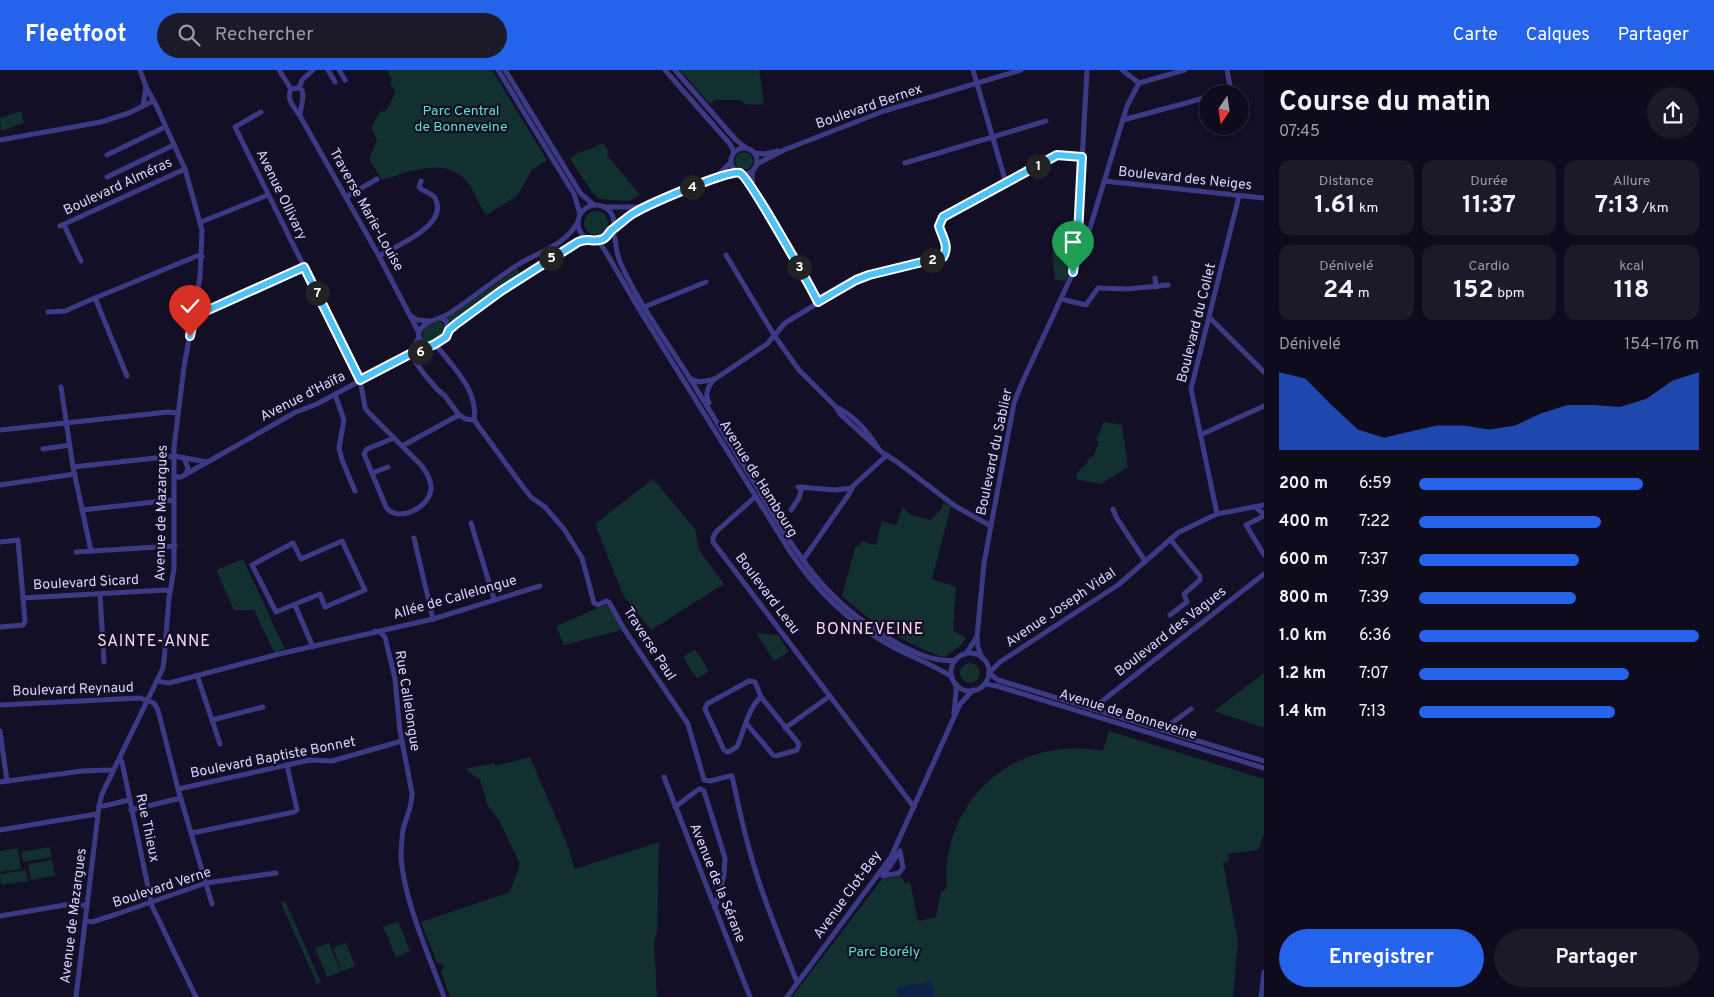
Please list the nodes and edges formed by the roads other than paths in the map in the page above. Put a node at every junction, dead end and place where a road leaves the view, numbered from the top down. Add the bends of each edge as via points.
1 (140, 70) edge
2 (278, 70) edge
3 (313, 70) edge
4 (328, 70) edge
5 (339, 70) edge
6 (498, 70) edge
7 (505, 70) edge
8 (664, 70) edge
9 (674, 70) edge
10 (973, 70) edge
11 (1021, 70) edge
12 (1087, 70) edge
13 (1122, 70) edge
14 (1186, 70) edge
15 (1227, 70) edge
16 (345, 80) dead end
17 (335, 82) dead end
18 (977, 83) junction
19 (1139, 83) junction
20 (1230, 85) edge
21 (146, 87) junction
22 (300, 88) junction
23 (292, 89) junction
24 (1199, 99) edge
25 (153, 101) junction
26 (143, 106) junction
27 (261, 112) dead end
28 (300, 116) junction
29 (1046, 120) dead end
30 (1123, 120) junction
31 (166, 127) junction
32 (992, 136) junction
33 (0, 140) edge
34 (174, 145) junction
35 (746, 148) junction
36 (784, 150) junction
37 (734, 152) junction
38 (755, 153) junction
39 (107, 155) dead end
40 (1082, 157) junction
41 (731, 162) junction
42 (905, 163) dead end
43 (755, 167) junction
44 (185, 169) junction
45 (740, 173) junction
46 (107, 177) dead end
47 (716, 178) junction
48 (377, 179) dead end
49 (421, 181) dead end
50 (1104, 181) junction
51 (1006, 183) junction
52 (753, 190) junction
53 (268, 195) junction
54 (1240, 196) junction
55 (346, 198) junction
56 (1264, 198) edge
57 (594, 205) junction
58 (604, 207) junction
59 (643, 207) junction
60 (580, 214) junction
61 (201, 222) junction
62 (578, 222) junction
63 (612, 229) junction
64 (587, 238) junction
65 (598, 240) junction
66 (726, 255) dead end
67 (202, 256) junction
68 (379, 256) junction
69 (81, 261) dead end
70 (524, 262) junction
71 (304, 267) junction
72 (530, 272) junction
73 (1073, 272) junction
74 (1155, 278) dead end
75 (706, 282) dead end
76 (1168, 286) dead end
77 (1156, 287) junction
78 (95, 298) junction
79 (1060, 299) junction
80 (818, 302) junction
81 (644, 307) junction
82 (48, 312) dead end
83 (195, 312) junction
84 (411, 316) junction
85 (441, 318) junction
86 (1210, 318) junction
87 (430, 321) junction
88 (449, 330) junction
89 (419, 335) junction
90 (774, 335) junction
91 (434, 345) junction
92 (410, 354) junction
93 (1264, 372) edge
94 (127, 376) dead end
95 (690, 378) junction
96 (715, 379) junction
97 (360, 380) junction
98 (61, 387) dead end
99 (335, 394) junction
100 (1264, 406) edge
101 (178, 413) junction
102 (459, 415) junction
103 (474, 420) junction
104 (66, 422) junction
105 (719, 426) junction
106 (0, 430) edge
107 (1200, 435) junction
108 (394, 438) junction
109 (70, 444) junction
110 (402, 446) junction
111 (43, 449) dead end
112 (887, 455) junction
113 (174, 456) junction
114 (184, 458) junction
115 (208, 462) junction
116 (73, 467) junction
117 (388, 467) dead end
118 (372, 473) junction
119 (75, 474) junction
120 (186, 474) junction
121 (174, 477) junction
122 (0, 485) edge
123 (852, 488) junction
124 (355, 491) dead end
125 (756, 496) junction
126 (173, 500) junction
127 (1264, 505) edge
128 (1255, 507) junction
129 (1113, 509) dead end
130 (82, 510) junction
131 (791, 510) dead end
132 (1216, 514) junction
133 (1264, 515) edge
134 (471, 523) dead end
135 (991, 526) junction
136 (414, 538) dead end
137 (1170, 539) junction
138 (0, 542) edge
139 (174, 546) junction
140 (90, 550) junction
141 (76, 552) dead end
142 (1264, 555) edge
143 (803, 560) junction
144 (1145, 561) junction
145 (1264, 574) edge
146 (540, 586) dead end
147 (170, 592) junction
148 (100, 594) junction
149 (23, 598) junction
150 (494, 599) junction
151 (296, 605) junction
152 (1170, 615) dead end
153 (433, 619) junction
154 (0, 627) edge
155 (375, 631) junction
156 (977, 637) junction
157 (313, 646) junction
158 (966, 654) junction
159 (982, 658) junction
160 (956, 660) junction
161 (104, 662) dead end
162 (1000, 662) junction
163 (986, 663) junction
164 (989, 673) junction
165 (197, 675) junction
166 (952, 677) junction
167 (156, 681) junction
168 (956, 683) junction
169 (984, 684) junction
170 (973, 690) junction
171 (830, 696) junction
172 (761, 697) junction
173 (148, 700) junction
174 (0, 705) edge
175 (263, 707) dead end
176 (1092, 709) junction
177 (1185, 710) dead end
178 (953, 718) junction
179 (212, 720) junction
180 (746, 723) junction
181 (785, 728) junction
182 (1162, 730) junction
183 (0, 731) edge
184 (402, 741) junction
185 (220, 744) dead end
186 (120, 758) junction
187 (1264, 761) edge
188 (287, 765) junction
189 (1264, 768) edge
190 (113, 772) junction
191 (664, 777) dead end
192 (7, 781) junction
193 (0, 782) edge
194 (178, 789) junction
195 (180, 798) junction
196 (129, 800) junction
197 (99, 806) junction
198 (675, 807) junction
199 (914, 807) junction
200 (131, 810) junction
201 (98, 814) junction
202 (0, 830) edge
203 (192, 833) junction
204 (276, 873) dead end
205 (883, 876) joint
206 (206, 883) junction
207 (151, 902) junction
208 (212, 904) dead end
209 (88, 905) junction
210 (715, 909) junction
211 (0, 916) edge
212 (86, 921) junction
213 (1264, 972) edge
214 (797, 982) junction
215 (76, 997) edge
216 (196, 997) edge
217 (444, 997) edge
218 (750, 997) edge
219 (787, 997) edge
220 (1261, 997) edge

1 - 21 street, Avenue de Mazargues
2 - 23 street
3 - 22 street via 302,80
4 - 17 street
5 - 16 street
6 - 60 street via 574,194
7 - 57 street via 581,194
8 - 37 street
9 - 35 street
10 - 18 street
11 - 18 street, Boulevard Bernex
12 - 40 street
13 - 19 street
14 - 19 street
15 - 20 street
18 - 32 street
18 - 36 street, Boulevard Bernex via 884,111
19 - 30 street, Boulevard du Sablier
21 - 25 street, Avenue de Mazargues
21 - 26 street, Avenue de Mazargues
22 - 23 street
22 - 28 street via 304,94
23 - 28 street, Traverse Marie-Louise via 290,101
24 - 30 street
25 - 26 street
25 - 31 street, Avenue de Mazargues
26 - 33 street via 101,122
27 - 53 street, Avenue Ollivary via 235,127
28 - 55 street, Traverse Marie-Louise
29 - 32 street
30 - 50 street, Boulevard du Sablier
31 - 34 street, Avenue de Mazargues
31 - 39 street
32 - 42 street
32 - 51 street
34 - 44 street, Avenue de Mazargues
34 - 46 street
35 - 37 street
35 - 38 street
36 - 38 street, Boulevard Bernex
36 - 43 street, Boulevard Bernex
37 - 41 street
38 - 43 street
40 - 51 street via 1057,155
40 - 73 street
41 - 45 street
41 - 47 street
43 - 45 street via 748,173
43 - 52 street
44 - 61 street, Avenue de Mazargues
44 - 69 street, Boulevard Alméras via 62,225
45 - 47 street
45 - 52 street
47 - 59 street
48 - 55 street
49 - 68 street via 421,190 432,195 436,202 434,221
50 - 54 street, Boulevard des Neiges
50 - 73 street, Boulevard du Sablier via 1083,251
51 - 80 street via 943,217 939,226 946,246 943,257 862,278
52 - 80 street
53 - 61 street
53 - 71 street, Avenue Ollivary
54 - 56 street, Boulevard des Neiges
54 - 86 street, Boulevard du Collet
55 - 68 street, Traverse Marie-Louise
57 - 58 street
57 - 60 street
58 - 59 street
58 - 63 street via 613,219
59 - 63 street
60 - 62 street
61 - 67 street, Avenue de Mazargues
62 - 64 street via 580,231
62 - 70 street via 568,237
63 - 65 street via 607,237
63 - 81 street, Avenue de Hambourg via 620,261
64 - 65 street
64 - 72 street
65 - 125 street, Avenue de Hambourg
66 - 90 street
67 - 78 street
67 - 83 street, Avenue de Mazargues
68 - 84 street, Traverse Marie-Louise
70 - 72 street
70 - 85 street
71 - 83 street via 206,311
71 - 97 street, Avenue Ollivary
72 - 88 street
73 - 79 street, Boulevard du Sablier
74 - 77 street
75 - 81 street
76 - 77 street
77 - 79 street via 1098,288 1086,305
78 - 82 street via 65,311
78 - 94 street
79 - 135 street, Boulevard du Sablier via 1014,403
80 - 90 street via 785,323
81 - 95 street, Avenue de Hambourg
83 - 101 street, Avenue de Mazargues
84 - 87 street
84 - 89 street, Traverse Marie-Louise
85 - 87 street
85 - 88 street
86 - 93 street
86 - 107 street, Boulevard du Collet via 1191,389
87 - 89 street
88 - 91 street via 446,337
89 - 91 street via 424,344
89 - 92 street
90 - 96 street via 767,344
90 - 112 street via 805,377
91 - 92 street, Avenue d'Haïfa
91 - 103 street via 467,385 474,404
92 - 97 street, Avenue d'Haïfa
92 - 102 street
95 - 96 street via 700,382
95 - 105 street, Avenue de Hambourg
96 - 105 street via 706,396
97 - 99 street, Avenue d'Haïfa
97 - 108 street, Avenue Ollivary via 367,411
98 - 104 street
99 - 115 street, Avenue d'Haïfa via 296,412
99 - 124 street via 344,420 339,448
100 - 107 street
101 - 104 street
101 - 113 street, Avenue de Mazargues
102 - 103 street via 466,420
102 - 110 street
103 - 214 street, Traverse Paul via 523,488 564,529 582,558 594,603 609,602 688,724 704,780 732,776 757,875
104 - 106 street
104 - 109 street
105 - 143 street, Avenue de Hambourg
107 - 132 street, Boulevard du Collet
108 - 110 street, Avenue Ollivary
108 - 118 street via 365,451
109 - 111 street
109 - 116 street
110 - 118 street, Avenue Ollivary via 429,477 430,494 422,504 409,513 389,511
112 - 123 street
112 - 135 street via 955,506
113 - 114 street
113 - 116 street
113 - 121 street, Avenue de Mazargues
114 - 115 street
114 - 120 street via 188,468
115 - 120 street, Avenue d'Haïfa
116 - 119 street
117 - 118 street
119 - 122 street
119 - 130 street
120 - 121 street, Avenue d'Haïfa
121 - 126 street, Avenue de Mazargues
123 - 131 street via 800,487 800,498
123 - 143 street
125 - 166 street, Avenue de Hambourg via 798,562 840,609 883,641
125 - 171 street, Boulevard Leau via 717,531 713,542
126 - 130 street
126 - 139 street, Avenue de Mazargues
127 - 128 street, Avenue Joseph Vidal
128 - 132 street, Avenue Joseph Vidal
128 - 133 street
129 - 144 street
130 - 140 street
132 - 137 street, Avenue Joseph Vidal
133 - 142 street via 1246,525
134 - 150 street
135 - 156 street, Boulevard du Sablier
136 - 153 street
137 - 144 street, Avenue Joseph Vidal
137 - 152 street via 1200,576 1200,580 1184,594 1187,602
138 - 149 street via 18,540
139 - 140 street
139 - 147 street, Avenue de Mazargues
140 - 141 street
143 - 160 street, Avenue de Hambourg via 841,603 876,630 928,657
144 - 162 street, Avenue Joseph Vidal via 1118,586
145 - 176 street, Boulevard des Vagues
146 - 150 street, Allée de Callelongue
147 - 148 street, Boulevard Sicard
147 - 167 street, Avenue de Mazargues via 164,661
148 - 149 street, Boulevard Sicard
148 - 161 street
149 - 154 street, Boulevard Sicard via 25,623
150 - 153 street, Allée de Callelongue
151 - 151 street via 320,594 326,607 365,590 342,541 302,559 293,543 252,565 276,612
151 - 157 street
153 - 155 street, Allée de Callelongue
155 - 157 street
155 - 184 street, Rue Callelongue via 385,637 395,680
156 - 158 street, Boulevard du Sablier
156 - 159 street, Boulevard du Sablier
157 - 165 street
158 - 159 street
158 - 160 street
159 - 163 street
160 - 166 street
162 - 163 street, Avenue Joseph Vidal
162 - 164 street, Avenue Joseph Vidal
163 - 164 street
164 - 169 street
164 - 176 street, Avenue de Bonneveine via 998,680
165 - 167 street via 169,683
165 - 179 street
166 - 168 street
167 - 173 street, Avenue de Mazargues
168 - 170 street via 966,690
168 - 178 street, Avenue Clot-Bey
169 - 170 street
169 - 189 street, Avenue de Bonneveine
170 - 178 street, Avenue Clot-Bey via 964,698
171 - 181 street
171 - 199 street, Boulevard Leau
172 - 180 street via 756,700
172 - 180 street via 755,682 749,681 707,704 705,709 724,750 728,752 737,747
172 - 181 street
173 - 174 street, Boulevard Reynaud
173 - 186 street, Avenue de Mazargues
173 - 194 street via 158,710
175 - 179 street
176 - 182 street, Avenue de Bonneveine
177 - 182 street
178 - 199 street, Avenue Clot-Bey
179 - 185 street
180 - 181 street via 776,756 798,748 799,744
182 - 187 street, Avenue de Bonneveine
183 - 192 street
184 - 188 street, Boulevard Baptiste Bonnet via 332,761 314,760
184 - 217 street, Rue Callelongue via 412,803 403,829 402,862 411,905
186 - 190 street, Avenue de Mazargues
186 - 196 street, Rue Thieux
188 - 194 street, Boulevard Baptiste Bonnet
188 - 203 street via 297,810
190 - 192 street via 82,771
190 - 197 street, Avenue de Mazargues
191 - 198 street, Avenue de la Sérane
192 - 193 street
194 - 195 street
195 - 200 street
195 - 203 street
196 - 197 street
196 - 200 street, Rue Thieux
197 - 201 street, Avenue de Mazargues
198 - 210 street, Avenue de la Sérane
198 - 210 street via 699,789 704,792 725,858
199 - 214 street, Avenue Clot-Bey via 887,863
200 - 207 street, Rue Thieux
201 - 202 street
201 - 209 street, Avenue de Mazargues
203 - 206 street
204 - 206 street, Boulevard Verne
205 - 205 street via 900,873 900,851
206 - 207 street, Boulevard Verne
206 - 208 street
207 - 212 street, Boulevard Verne via 92,922
207 - 216 street, Rue Thieux
209 - 211 street via 65,905
209 - 212 street, Avenue de Mazargues
210 - 218 street, Avenue de la Sérane
212 - 215 street, Avenue de Mazargues
213 - 220 street
214 - 219 street, Avenue Clot-Bey

